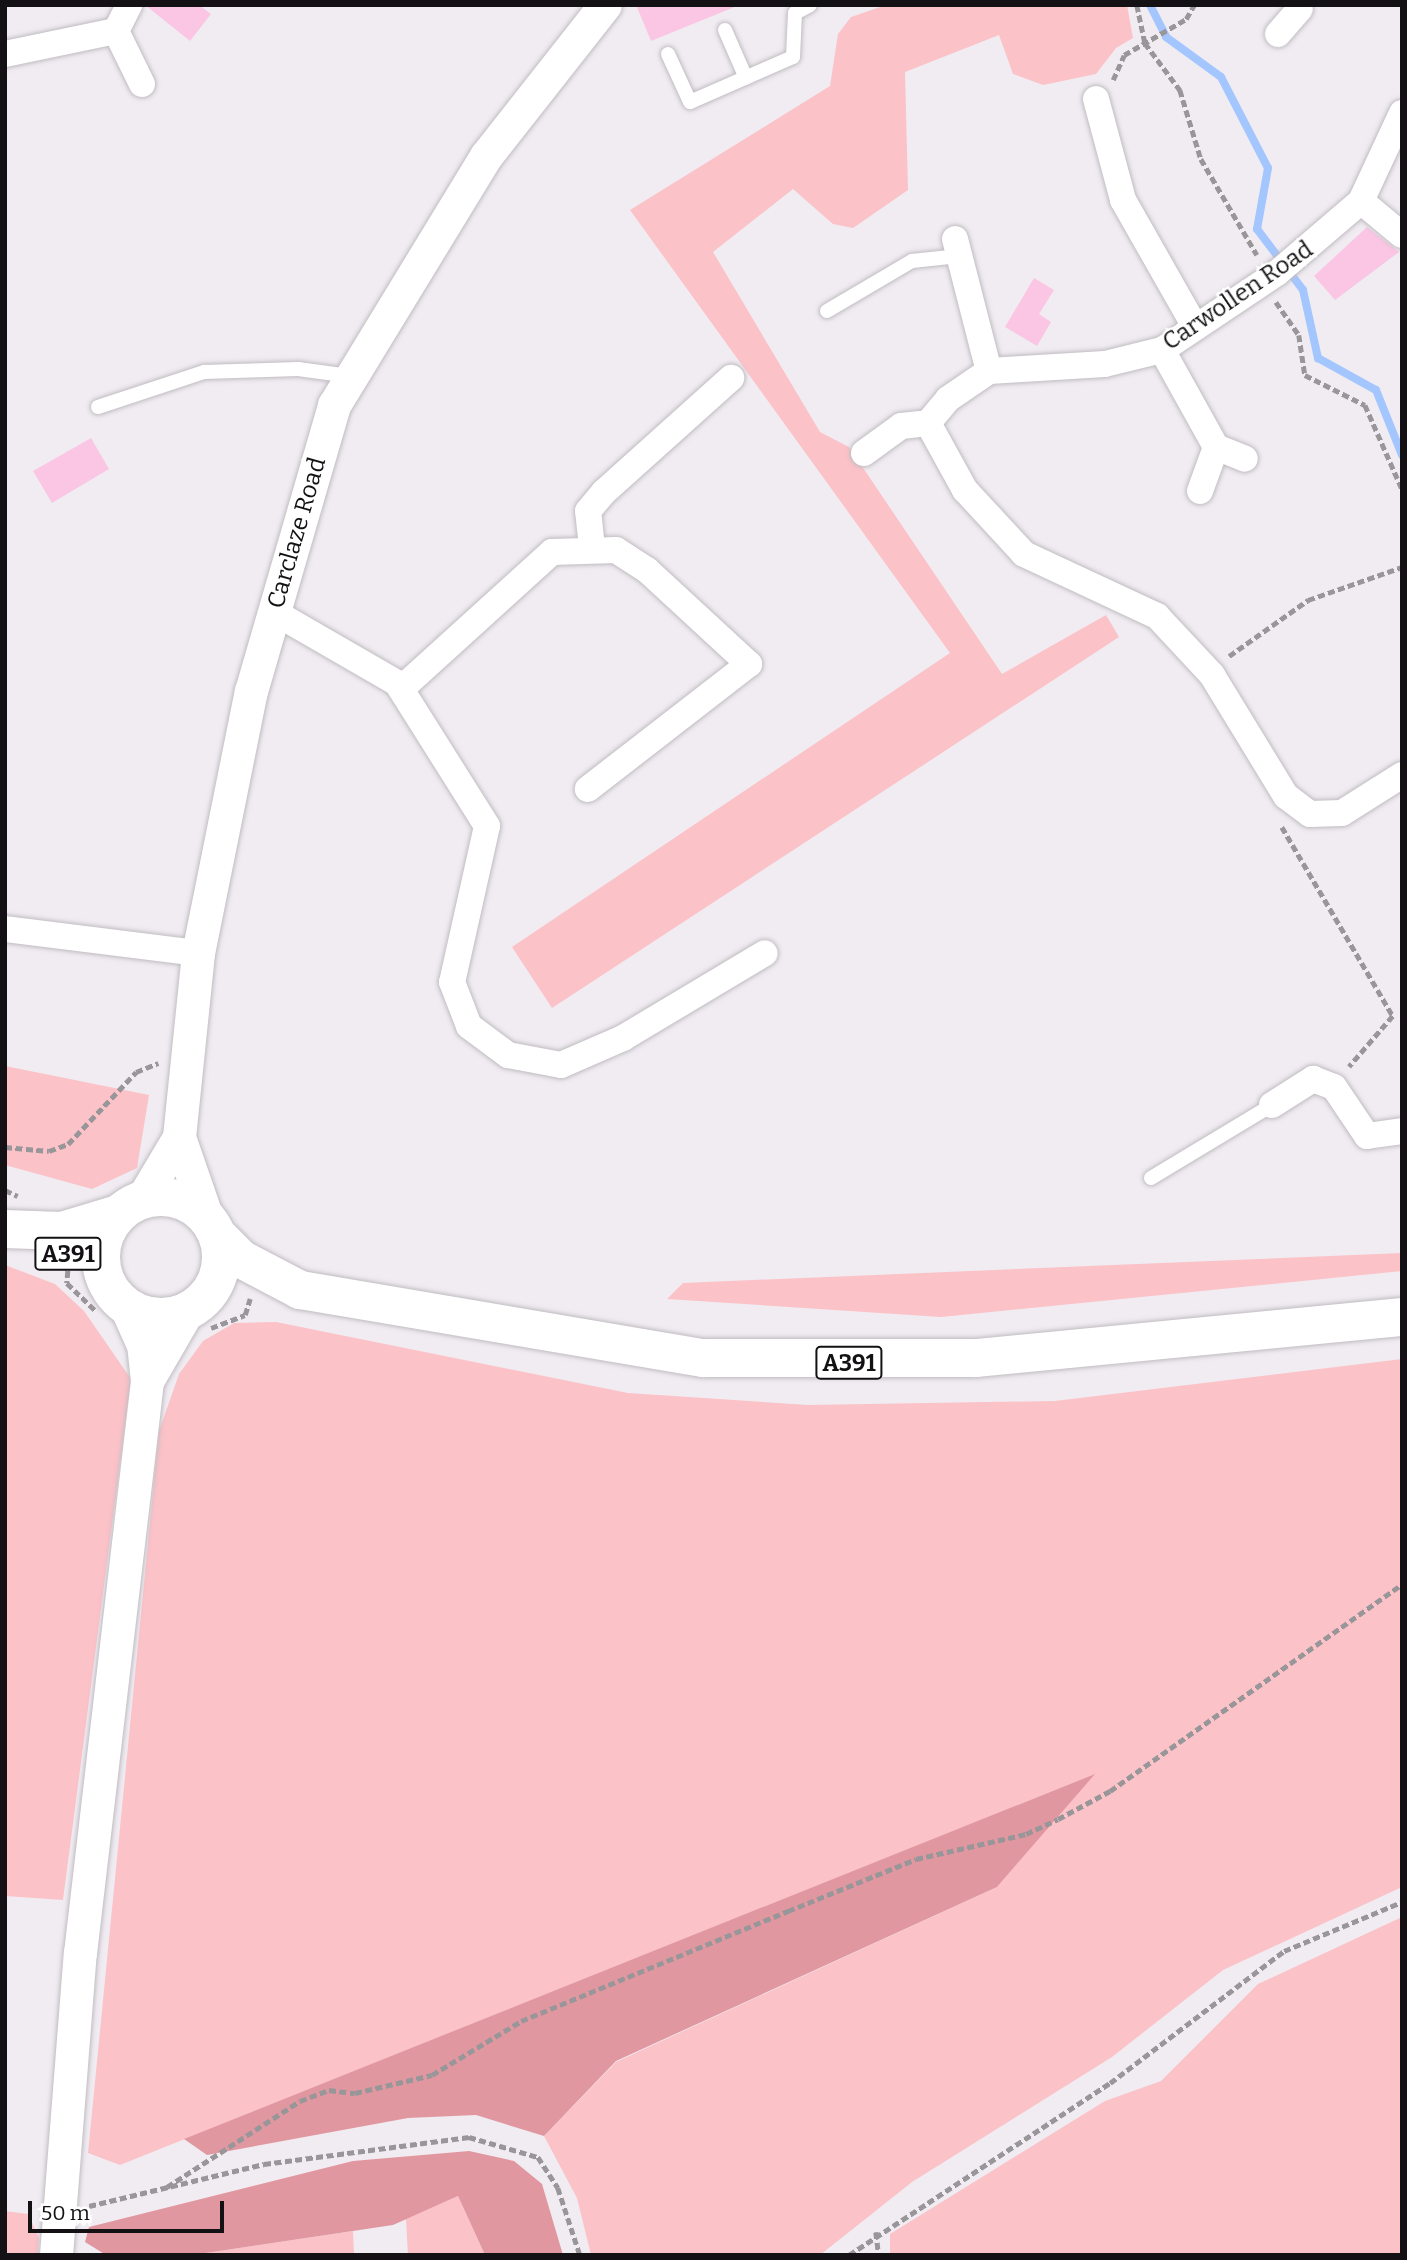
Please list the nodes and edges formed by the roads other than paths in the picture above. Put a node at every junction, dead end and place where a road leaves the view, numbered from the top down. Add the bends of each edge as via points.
1 (129, 5) edge
2 (605, 5) edge
3 (810, 5) edge
4 (1304, 12) edge
5 (725, 30) dead end
6 (117, 32) junction
7 (1278, 34) dead end
8 (5, 54) edge
9 (668, 54) dead end
10 (746, 78) junction
11 (142, 84) dead end
12 (1096, 99) road end
13 (1402, 113) edge
14 (1362, 201) junction
15 (1402, 235) edge
16 (957, 247) joint
17 (827, 311) dead end
18 (1195, 327) junction
19 (1162, 350) junction
20 (989, 371) junction
21 (352, 377) junction
22 (731, 378) dead end
23 (98, 407) dead end
24 (928, 423) junction
25 (1216, 447) junction
26 (864, 453) dead end
27 (1245, 459) dead end
28 (1200, 491) dead end
29 (592, 548) junction
30 (274, 612) junction
31 (401, 688) junction
32 (1402, 775) edge
33 (589, 789) dead end
34 (5, 929) edge
35 (198, 953) junction
36 (765, 953) dead end
37 (1272, 1105) joint
38 (1402, 1131) edge
39 (179, 1137) junction
40 (1151, 1178) dead end
41 (129, 1207) junction
42 (17, 1221) edge
43 (212, 1226) junction
44 (300, 1290) junction
45 (118, 1298) junction
46 (194, 1307) junction
47 (1402, 1317) edge
48 (148, 1381) junction
49 (56, 2255) edge

1 - 6 street
2 - 21 street, Carclaze Road via 486,156
3 - 10 lane via 795,13 793,57
4 - 7 street
5 - 10 lane
6 - 8 street
6 - 11 street
9 - 10 lane via 690,102
12 - 18 street via 1123,200
13 - 14 street, Carwollen Road
14 - 15 street
14 - 18 street, Carwollen Road via 1285,267
16 - 17 lane via 912,261
16 - 20 street
18 - 19 street, Carwollen Road
19 - 20 street, Carwollen Road via 1105,364
19 - 25 street
20 - 24 street via 948,399
21 - 23 lane via 298,369 204,372
21 - 30 street, Carclaze Road via 334,405
22 - 29 street via 588,511
24 - 26 street via 901,426
24 - 32 street via 965,490 1024,554 1157,616 1212,675 1286,796 1310,814 1342,813
25 - 27 street
25 - 28 street
29 - 31 street via 552,552
29 - 33 street via 615,551 647,570 749,664
30 - 31 street
30 - 35 street, Carclaze Road via 251,691
31 - 36 street via 487,826 452,982 469,1026 486,1039 508,1055 561,1065 623,1038
34 - 35 street
35 - 39 street, Carclaze Road
37 - 38 street via 1313,1079 1334,1087 1367,1136
37 - 40 lane
39 - 41 street, Carclaze Road
39 - 43 street, Carclaze Road
41 - 42 highway, A391 via 62,1231
41 - 43 highway via 173,1197
41 - 45 highway via 100,1250
42 - 45 highway, A391 via 70,1255
43 - 44 highway, A391 via 241,1259
43 - 46 highway via 220,1272
44 - 46 highway, A391
44 - 47 highway, A391 via 703,1358 854,1363 976,1358
45 - 46 highway via 153,1318
45 - 48 street via 143,1345
46 - 48 street
48 - 49 street via 79,1953

